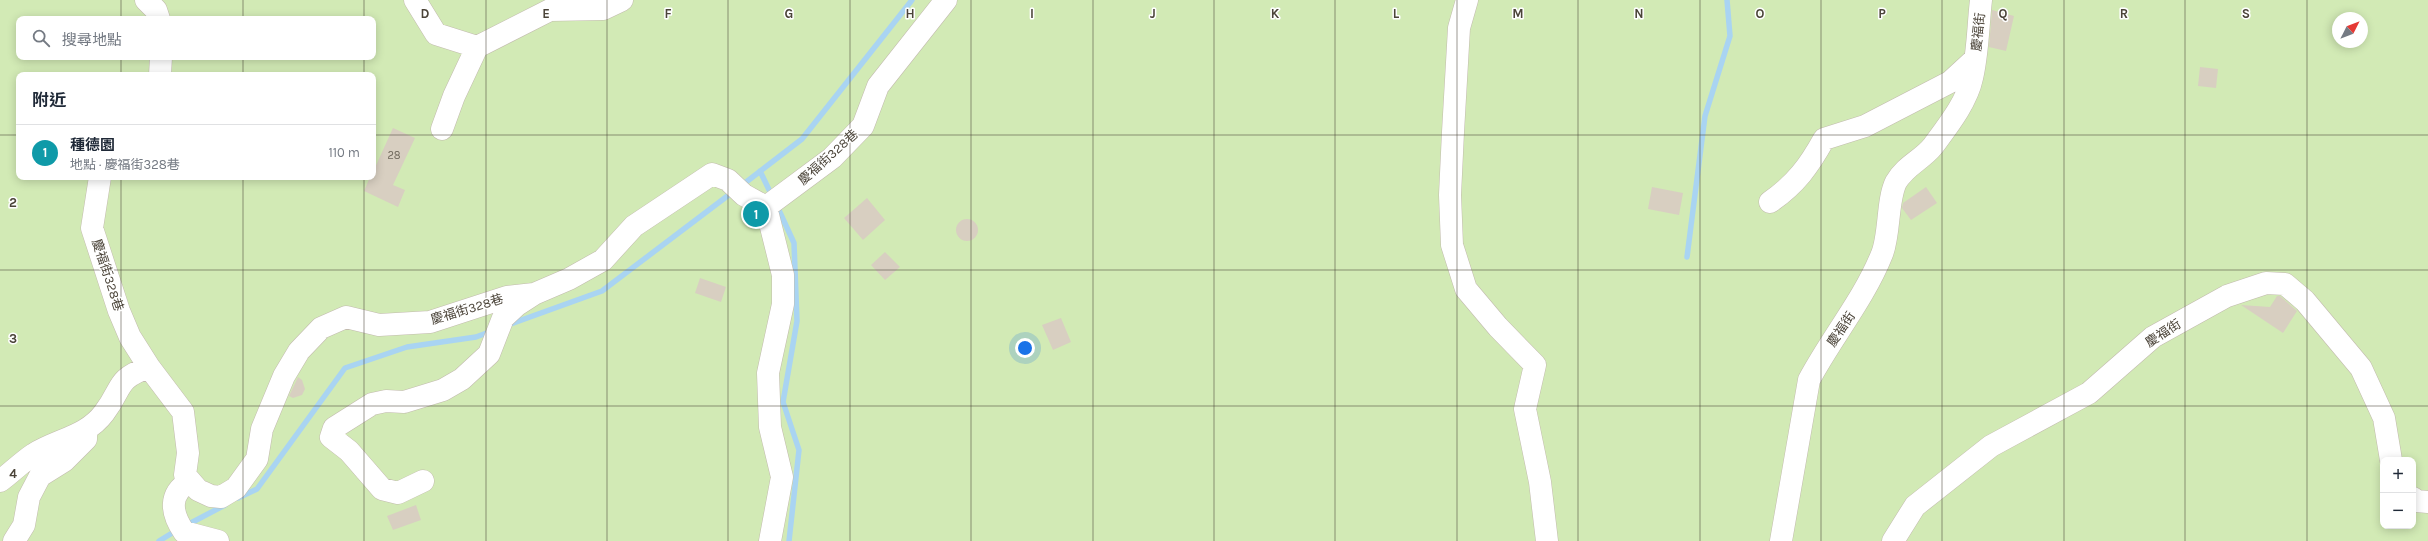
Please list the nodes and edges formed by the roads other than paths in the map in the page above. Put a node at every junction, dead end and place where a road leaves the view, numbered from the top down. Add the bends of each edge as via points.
1 (146, 0) edge
2 (415, 0) edge
3 (622, 0) edge
4 (946, 0) edge
5 (1467, 0) edge
6 (1981, 0) edge
7 (158, 16) edge
8 (477, 47) junction
9 (1975, 58) junction
10 (161, 60) edge
11 (160, 72) edge
12 (442, 129) dead end
13 (100, 180) edge
14 (1770, 202) dead end
15 (772, 204) junction
16 (534, 294) junction
17 (149, 367) junction
18 (86, 431) junction
19 (2390, 457) edge
20 (0, 481) edge
21 (190, 481) junction
22 (423, 481) dead end
23 (2416, 500) edge
24 (2428, 502) edge
25 (14, 541) edge
26 (218, 541) edge
27 (770, 541) edge
28 (1547, 541) edge
29 (1781, 541) edge
30 (1894, 541) edge

1 - 7 street
2 - 8 street via 436,34
3 - 8 street via 603,10 550,10
4 - 15 street, 慶福街328巷 via 878,86 863,126 832,158
5 - 28 street via 1459,28 1450,195 1452,245 1466,289 1535,365 1525,409 1540,482
6 - 9 street, 慶福街
8 - 12 street
9 - 14 street via 1950,82 1865,126 1824,139 1807,169
9 - 29 street, 慶福街 via 1972,80 1958,109 1932,148 1908,166 1896,183 1883,252 1856,306 1809,380
10 - 11 street
13 - 17 street, 慶福街328巷 via 92,228 119,311 130,337
15 - 16 street, 慶福街328巷 via 744,195 728,180 712,174 634,226 603,260
15 - 27 street via 783,275 783,304 768,373 770,427 782,477
16 - 21 street, 慶福街328巷 via 507,297 430,322 379,325 346,317 321,328 299,351 284,376 262,429 257,459 244,479 236,488 221,497 198,490
16 - 22 street via 517,305 500,328 489,354 462,380 443,390 404,402 386,401 372,404 334,428 331,437 349,451 382,489 398,493
17 - 18 street via 130,374 119,386 104,413
17 - 21 street, 慶福街328巷 via 183,412 188,453 185,475
18 - 20 street via 34,454
18 - 25 street via 86,439 64,461 40,476 29,497 24,524
19 - 30 street, 慶福街 via 2384,418 2361,368 2305,301 2285,284 2266,283 2227,296 2153,337 2089,393 1991,446 1915,506
21 - 26 street via 180,487 173,502 180,526
23 - 24 street

